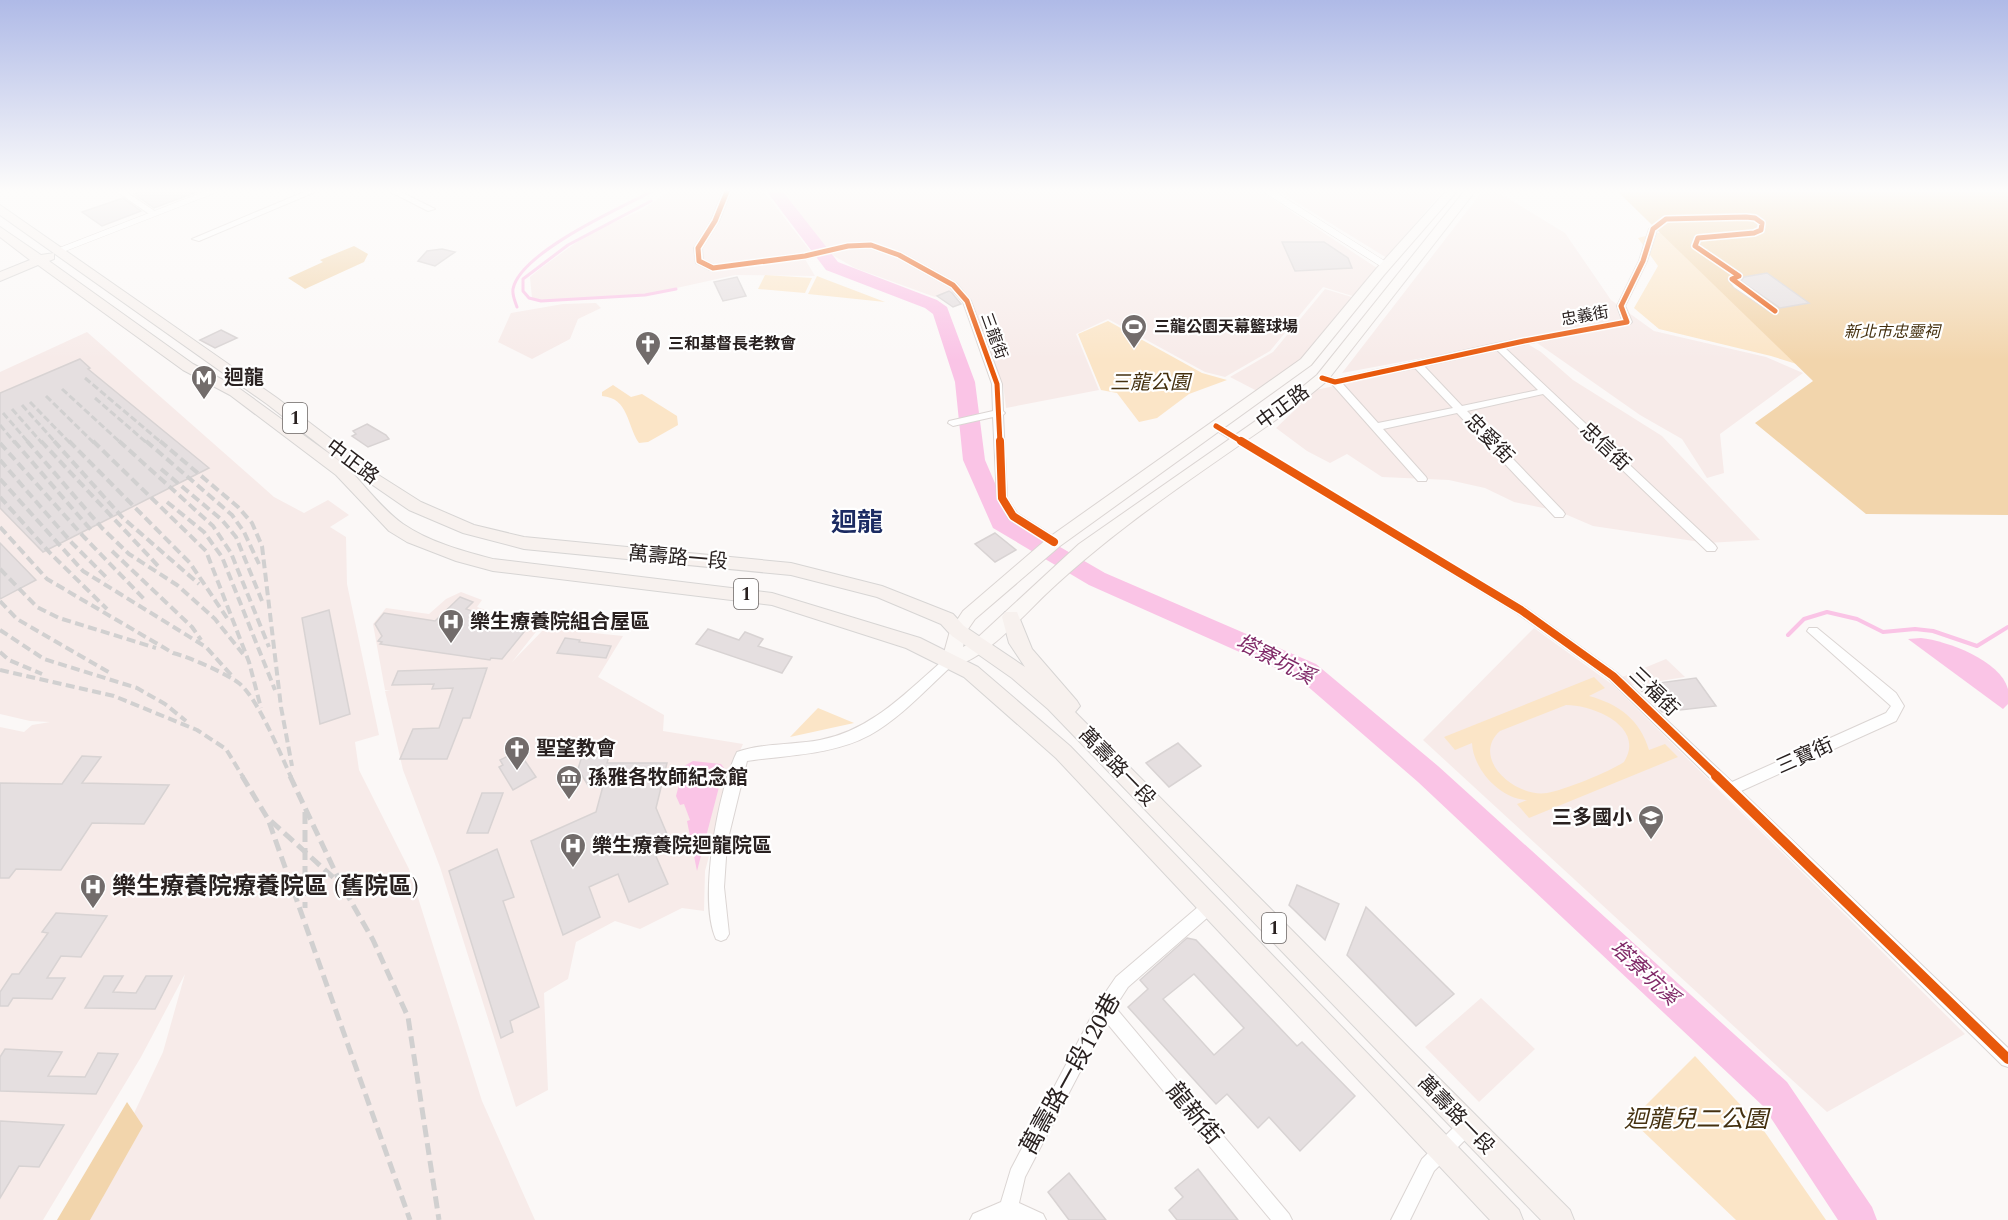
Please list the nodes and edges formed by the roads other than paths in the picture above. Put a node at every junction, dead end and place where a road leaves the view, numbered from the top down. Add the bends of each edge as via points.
1 (21, 246) edge
2 (53, 246) edge
3 (70, 246) edge
4 (699, 246) edge
5 (854, 246) edge
6 (867, 246) edge
7 (1355, 246) edge
8 (1403, 246) edge
9 (1428, 246) edge
10 (1648, 246) edge
11 (1695, 246) edge
12 (59, 250) junction
13 (38, 258) junction
14 (1386, 265) junction
15 (0, 268) edge
16 (1405, 275) junction
17 (0, 278) edge
18 (1775, 312) dead end
19 (1498, 346) junction
20 (1418, 364) junction
21 (1300, 368) junction
22 (1329, 380) junction
23 (1545, 391) junction
24 (1461, 409) junction
25 (1000, 413) junction
26 (953, 423) dead end
27 (1216, 426) junction
28 (1376, 428) junction
29 (1238, 439) junction
30 (1422, 479) dead end
31 (402, 498) junction
32 (382, 512) junction
33 (1559, 514) dead end
34 (1054, 542) junction
35 (549, 547) joint
36 (1711, 548) dead end
37 (532, 571) joint
38 (1011, 617) junction
39 (958, 631) junction
40 (1812, 632) dead end
41 (980, 646) junction
42 (945, 665) junction
43 (1096, 745) junction
44 (1729, 790) junction
45 (1210, 906) junction
46 (721, 934) dead end
47 (1105, 1008) junction
48 (2008, 1059) edge
49 (1467, 1126) junction
50 (1442, 1149) junction
51 (1008, 1210) junction
52 (979, 1220) edge
53 (1037, 1220) edge
54 (1283, 1220) edge
55 (1400, 1220) edge
56 (1509, 1220) edge
57 (1560, 1220) edge

1 - 13 main road, 中正路
2 - 12 main road, 中正路
3 - 12 street
4 - 5 street, 三龍街 via 699,261 713,268
6 - 25 street, 三龍街 via 884,248 953,285 967,301 997,384
7 - 14 street
8 - 14 main road, 中正路
9 - 16 main road, 中正路
10 - 19 street, 忠義街 via 1621,306 1627,322
11 - 18 street, 忠義街 via 1739,276 1732,279 1737,285
12 - 13 main road
12 - 31 main road, 中正路 / 1
13 - 15 main road
13 - 17 main road
13 - 32 main road, 中正路 / 1 via 188,367 235,392 284,428 342,471
14 - 16 main road
14 - 21 main road, 中正路
16 - 22 main road, 中正路
19 - 20 street, 忠義街
19 - 23 street, 忠信街
20 - 22 street, 忠義街
20 - 24 street, 忠愛街
21 - 22 main road
21 - 27 main road, 中正路
22 - 28 street
22 - 29 main road, 中正路
23 - 24 street
23 - 36 street, 忠信街
24 - 28 street
24 - 33 street, 忠愛街
25 - 26 street
25 - 34 street, 三龍街 via 1004,504 1013,516
27 - 29 street, 三福街
27 - 34 main road, 中正路
28 - 30 street
29 - 38 main road, 中正路 via 1077,556
29 - 44 street, 三福街 via 1527,614 1613,676
31 - 32 main road
31 - 35 main road, 中正路 / 1 via 469,529
32 - 37 main road, 中正路 / 1 via 413,538 462,557
34 - 39 main road, 中正路 via 969,615
35 - 39 main road, 萬壽路一段 / 1 via 747,564 819,575 882,592 947,619
37 - 42 main road, 萬壽路一段 / 1 via 772,599 876,629
38 - 41 main road
38 - 43 main road via 1012,633 1020,648 1063,696
39 - 41 main road, 萬壽路一段 / 1
39 - 42 main road
40 - 44 street, 三寶街 via 1898,706 1891,717 1881,722
41 - 42 main road
41 - 43 main road, 萬壽路一段 / 1 via 1019,673
42 - 45 main road, 萬壽路一段 / 1 via 990,687 1063,752
42 - 46 street via 860,734 742,756 722,823 715,887
43 - 49 main road, 萬壽路一段 / 1
44 - 48 street, 三福街
45 - 47 street, 萬壽路一段120巷 via 1122,982
45 - 50 main road, 萬壽路一段 / 1
47 - 51 street, 萬壽路一段120巷 via 1017,1175
47 - 54 street, 龍新街
49 - 50 street
49 - 57 main road, 萬壽路一段 / 1
50 - 55 street via 1428,1165
50 - 56 main road, 萬壽路一段 / 1
51 - 52 street
51 - 53 street via 1025,1212

